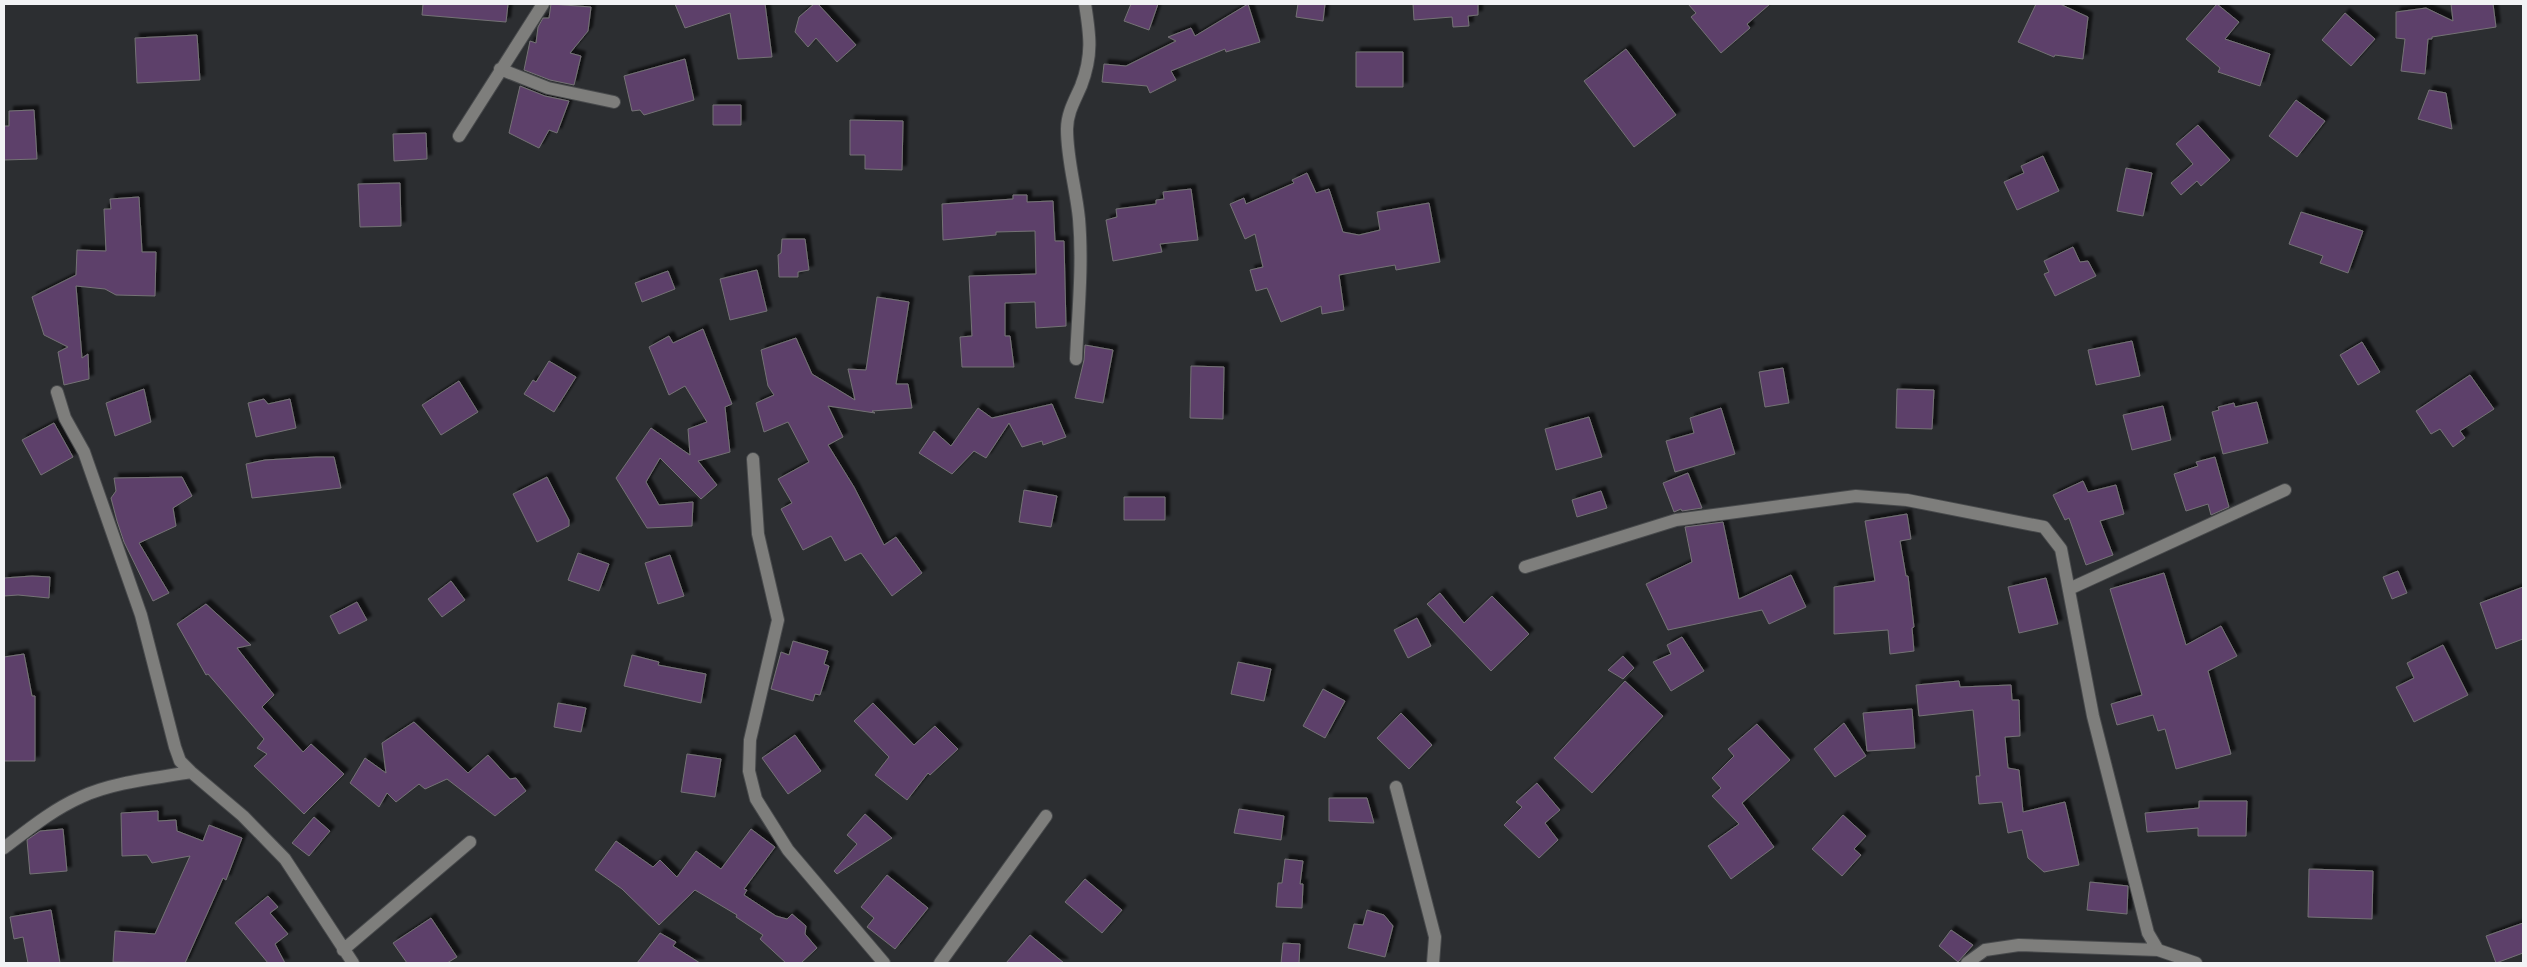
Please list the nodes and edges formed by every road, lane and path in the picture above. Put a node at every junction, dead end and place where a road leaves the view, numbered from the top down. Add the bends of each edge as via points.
1 (543, 4) edge
2 (1085, 4) edge
3 (500, 69) junction
4 (614, 102) dead end
5 (459, 136) dead end
6 (1076, 359) dead end
7 (57, 392) dead end
8 (753, 459) dead end
9 (2285, 490) dead end
10 (1525, 567) dead end
11 (2069, 589) junction
12 (191, 772) junction
13 (1396, 787) dead end
14 (1046, 816) dead end
15 (470, 842) dead end
16 (4, 848) edge
17 (343, 950) junction
18 (2158, 950) junction
19 (353, 963) edge
20 (884, 963) edge
21 (940, 963) edge
22 (1433, 963) edge
23 (1967, 963) edge
24 (2196, 963) edge

1 - 3 street
2 - 6 street via 1091,49 1067,126 1069,168 1079,218
3 - 4 street via 548,88
3 - 5 street
7 - 12 street via 65,418 84,452 142,614 174,747
8 - 20 street via 758,534 778,620 750,740 749,771 756,799 788,850
9 - 11 street
10 - 11 street via 1676,520 1856,496 1908,500 2044,528 2061,550
11 - 18 street via 2096,725 2148,933
12 - 16 street via 83,796 44,816
12 - 17 street via 243,816 285,859
13 - 22 street via 1435,937
14 - 21 street
15 - 17 street
17 - 19 street
18 - 23 street via 2019,945 1984,950
18 - 24 street

